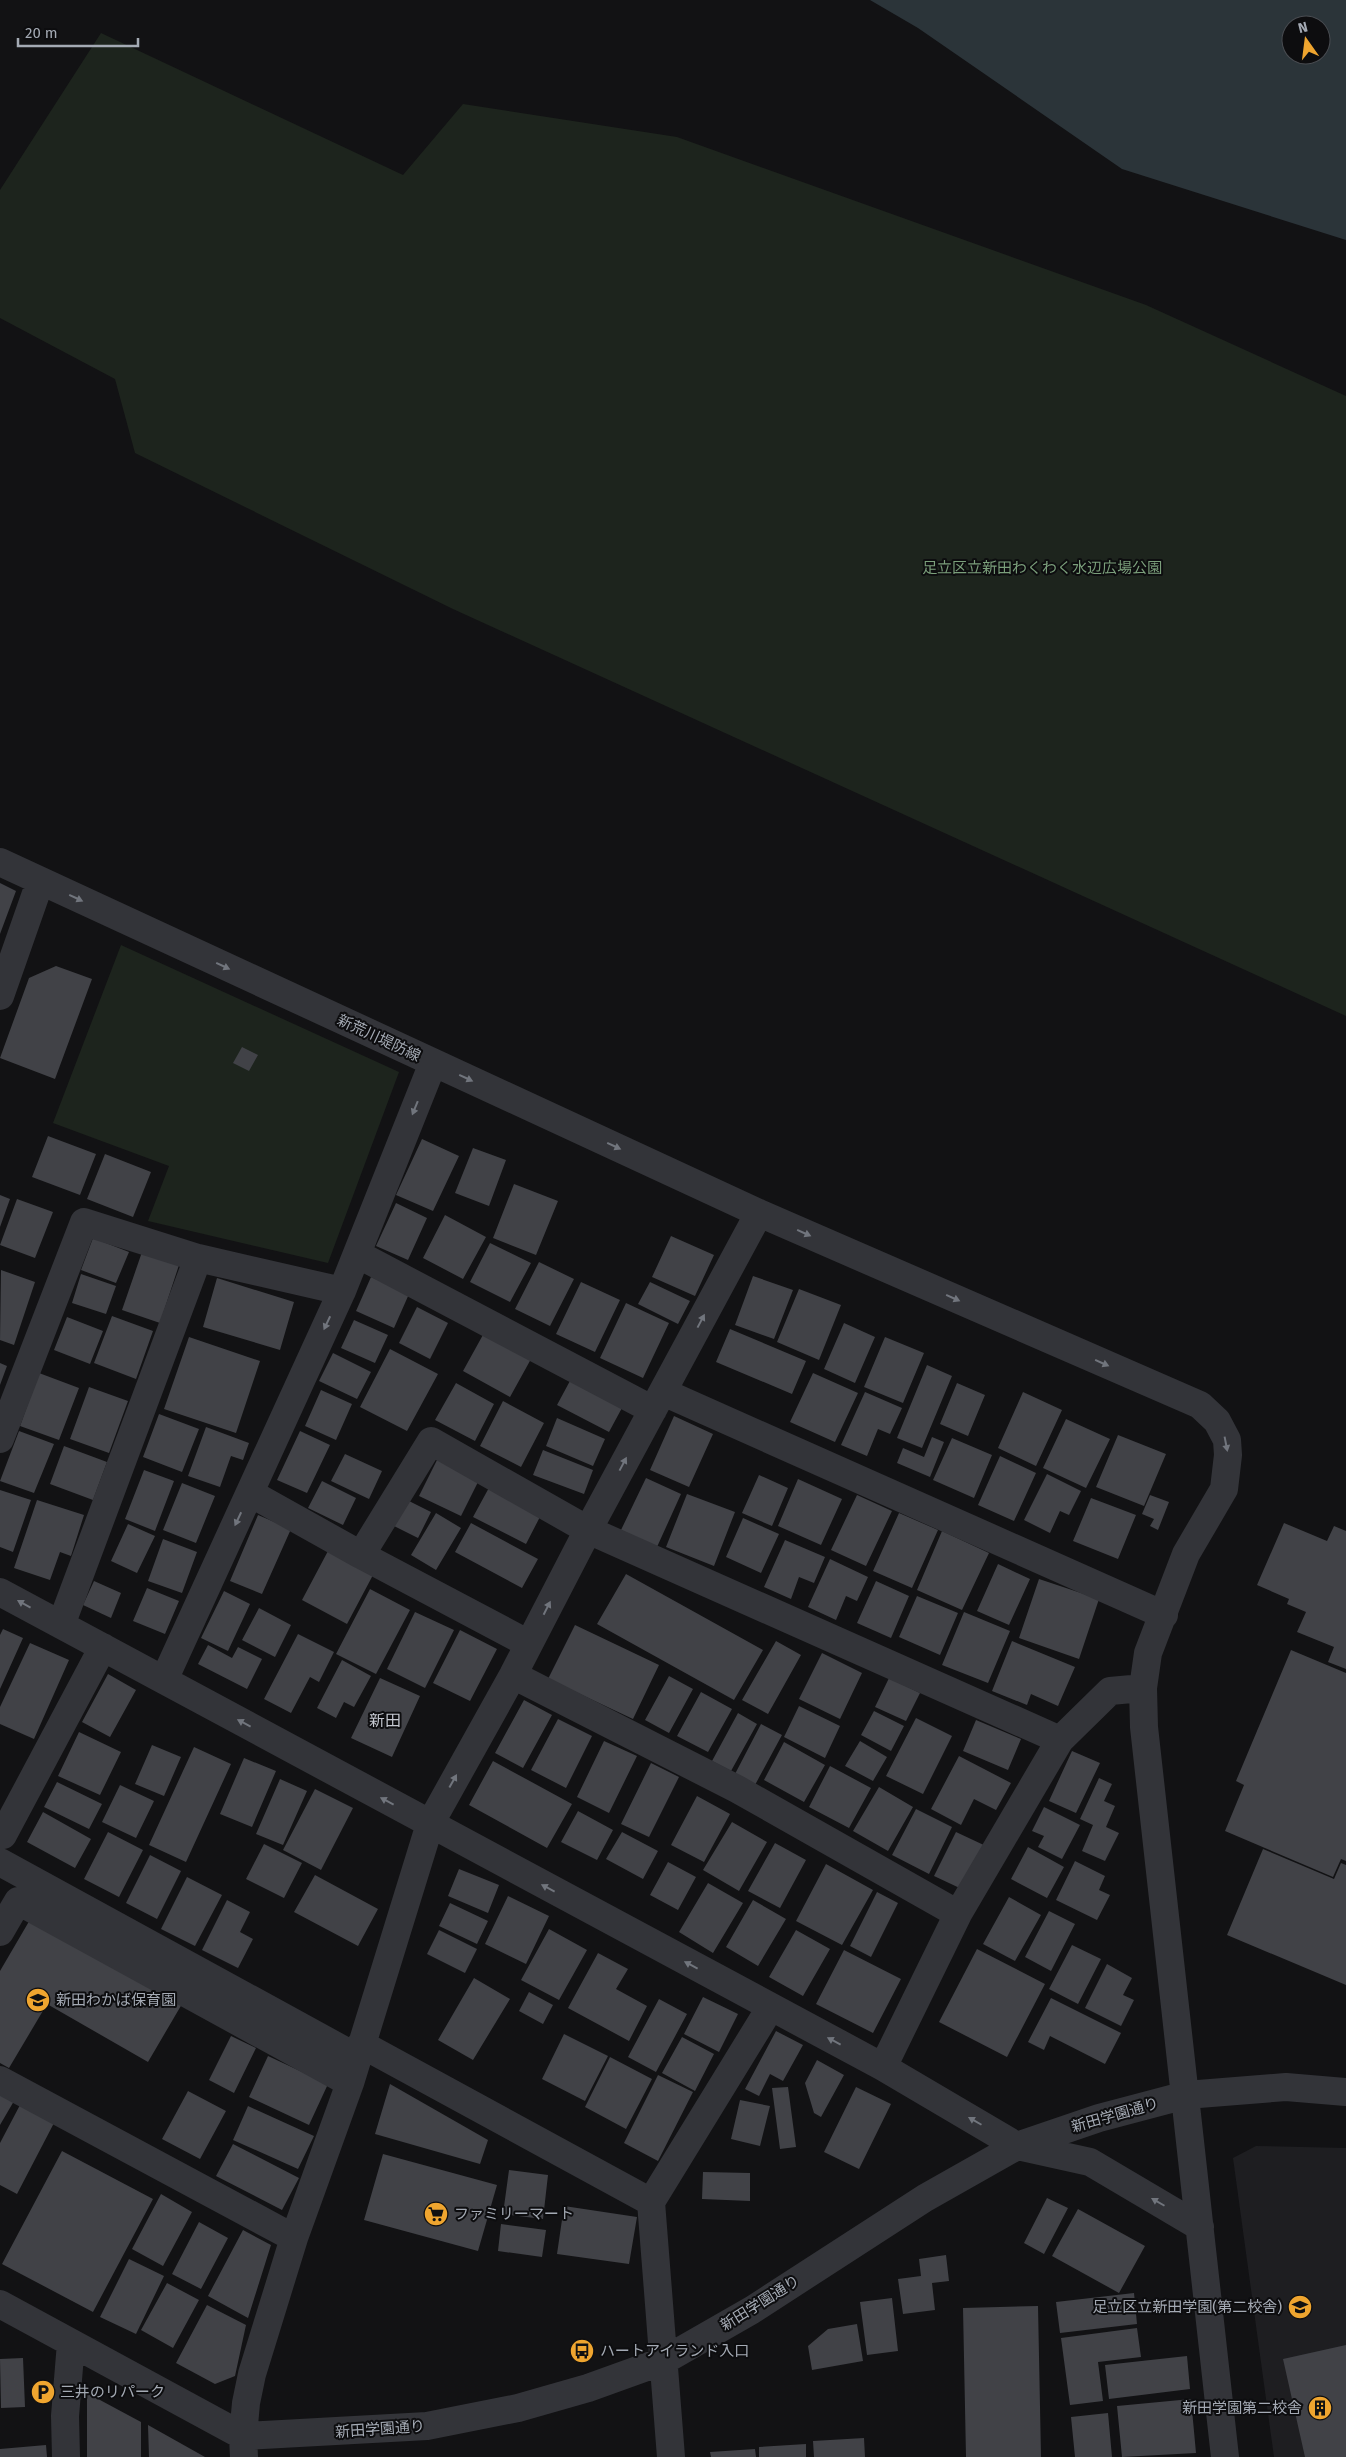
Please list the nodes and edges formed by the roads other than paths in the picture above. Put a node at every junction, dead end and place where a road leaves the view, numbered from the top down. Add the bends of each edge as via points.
1 (0, 862) edge
2 (40, 882) junction
3 (0, 996) edge
4 (434, 1063) junction
5 (759, 1213) junction
6 (357, 1254) junction
7 (198, 1258) junction
8 (342, 1291) junction
9 (658, 1401) junction
10 (0, 1439) edge
11 (250, 1492) junction
12 (588, 1530) junction
13 (361, 1555) junction
14 (0, 1592) edge
15 (1164, 1616) junction
16 (61, 1625) junction
17 (528, 1644) junction
18 (103, 1647) junction
19 (513, 1675) junction
20 (164, 1680) junction
21 (1143, 1688) junction
22 (1060, 1740) junction
23 (430, 1824) junction
24 (0, 1833) edge
25 (0, 1862) edge
26 (958, 1914) junction
27 (0, 1932) edge
28 (770, 2008) junction
29 (356, 2062) junction
30 (883, 2067) junction
31 (0, 2080) edge
32 (1346, 2092) edge
33 (1186, 2095) junction
34 (1017, 2146) junction
35 (652, 2202) junction
36 (1200, 2227) junction
37 (294, 2238) junction
38 (0, 2304) edge
39 (71, 2343) junction
40 (663, 2361) junction
41 (243, 2446) edge
42 (66, 2457) edge
43 (671, 2457) edge
44 (1225, 2457) edge

1 - 2 street, 新荒川堤防線
2 - 3 street
2 -> 4 street, 新荒川堤防線
4 -> 5 street, 新荒川堤防線
4 -> 6 street
9 -> 5 street
5 -> 15 street, 新荒川堤防線 via 1200,1405 1217,1421 1227,1440 1224,1489 1186,1554
6 - 8 street
6 - 9 street
7 - 8 street
7 - 10 street via 84,1222
7 - 16 street
8 -> 11 street
12 -> 9 street
9 - 15 street
11 - 13 street
11 -> 20 street
12 - 13 street via 431,1440
17 -> 12 street
12 - 22 street
13 - 17 street
16 -> 14 street
15 - 21 street via 1148,1653
16 - 18 street
17 - 19 street
18 - 20 street
18 - 24 street via 3,1835
23 -> 19 street
19 - 26 street via 737,1789
23 -> 20 street
21 - 22 street via 1110,1691
21 - 33 street via 1144,1727
22 - 26 street
28 -> 23 street
23 - 29 street
25 - 29 street
26 - 30 street
27 - 29 street via 18,1901
30 -> 28 street
28 - 35 street
29 - 35 street
29 - 37 street
34 -> 30 street
31 - 37 street
32 - 33 street, 新田学園通り via 1286,2087
33 - 34 street, 新田学園通り via 1099,2118
33 - 36 street
36 -> 34 street via 1090,2162
34 - 40 street, 新田学園通り via 924,2198 752,2310
35 - 40 street
36 - 44 street
37 - 41 street via 252,2374
38 - 39 street
39 - 41 street
39 - 42 street
40 - 41 street, 新田学園通り via 588,2388 518,2408 428,2426
40 - 43 street

